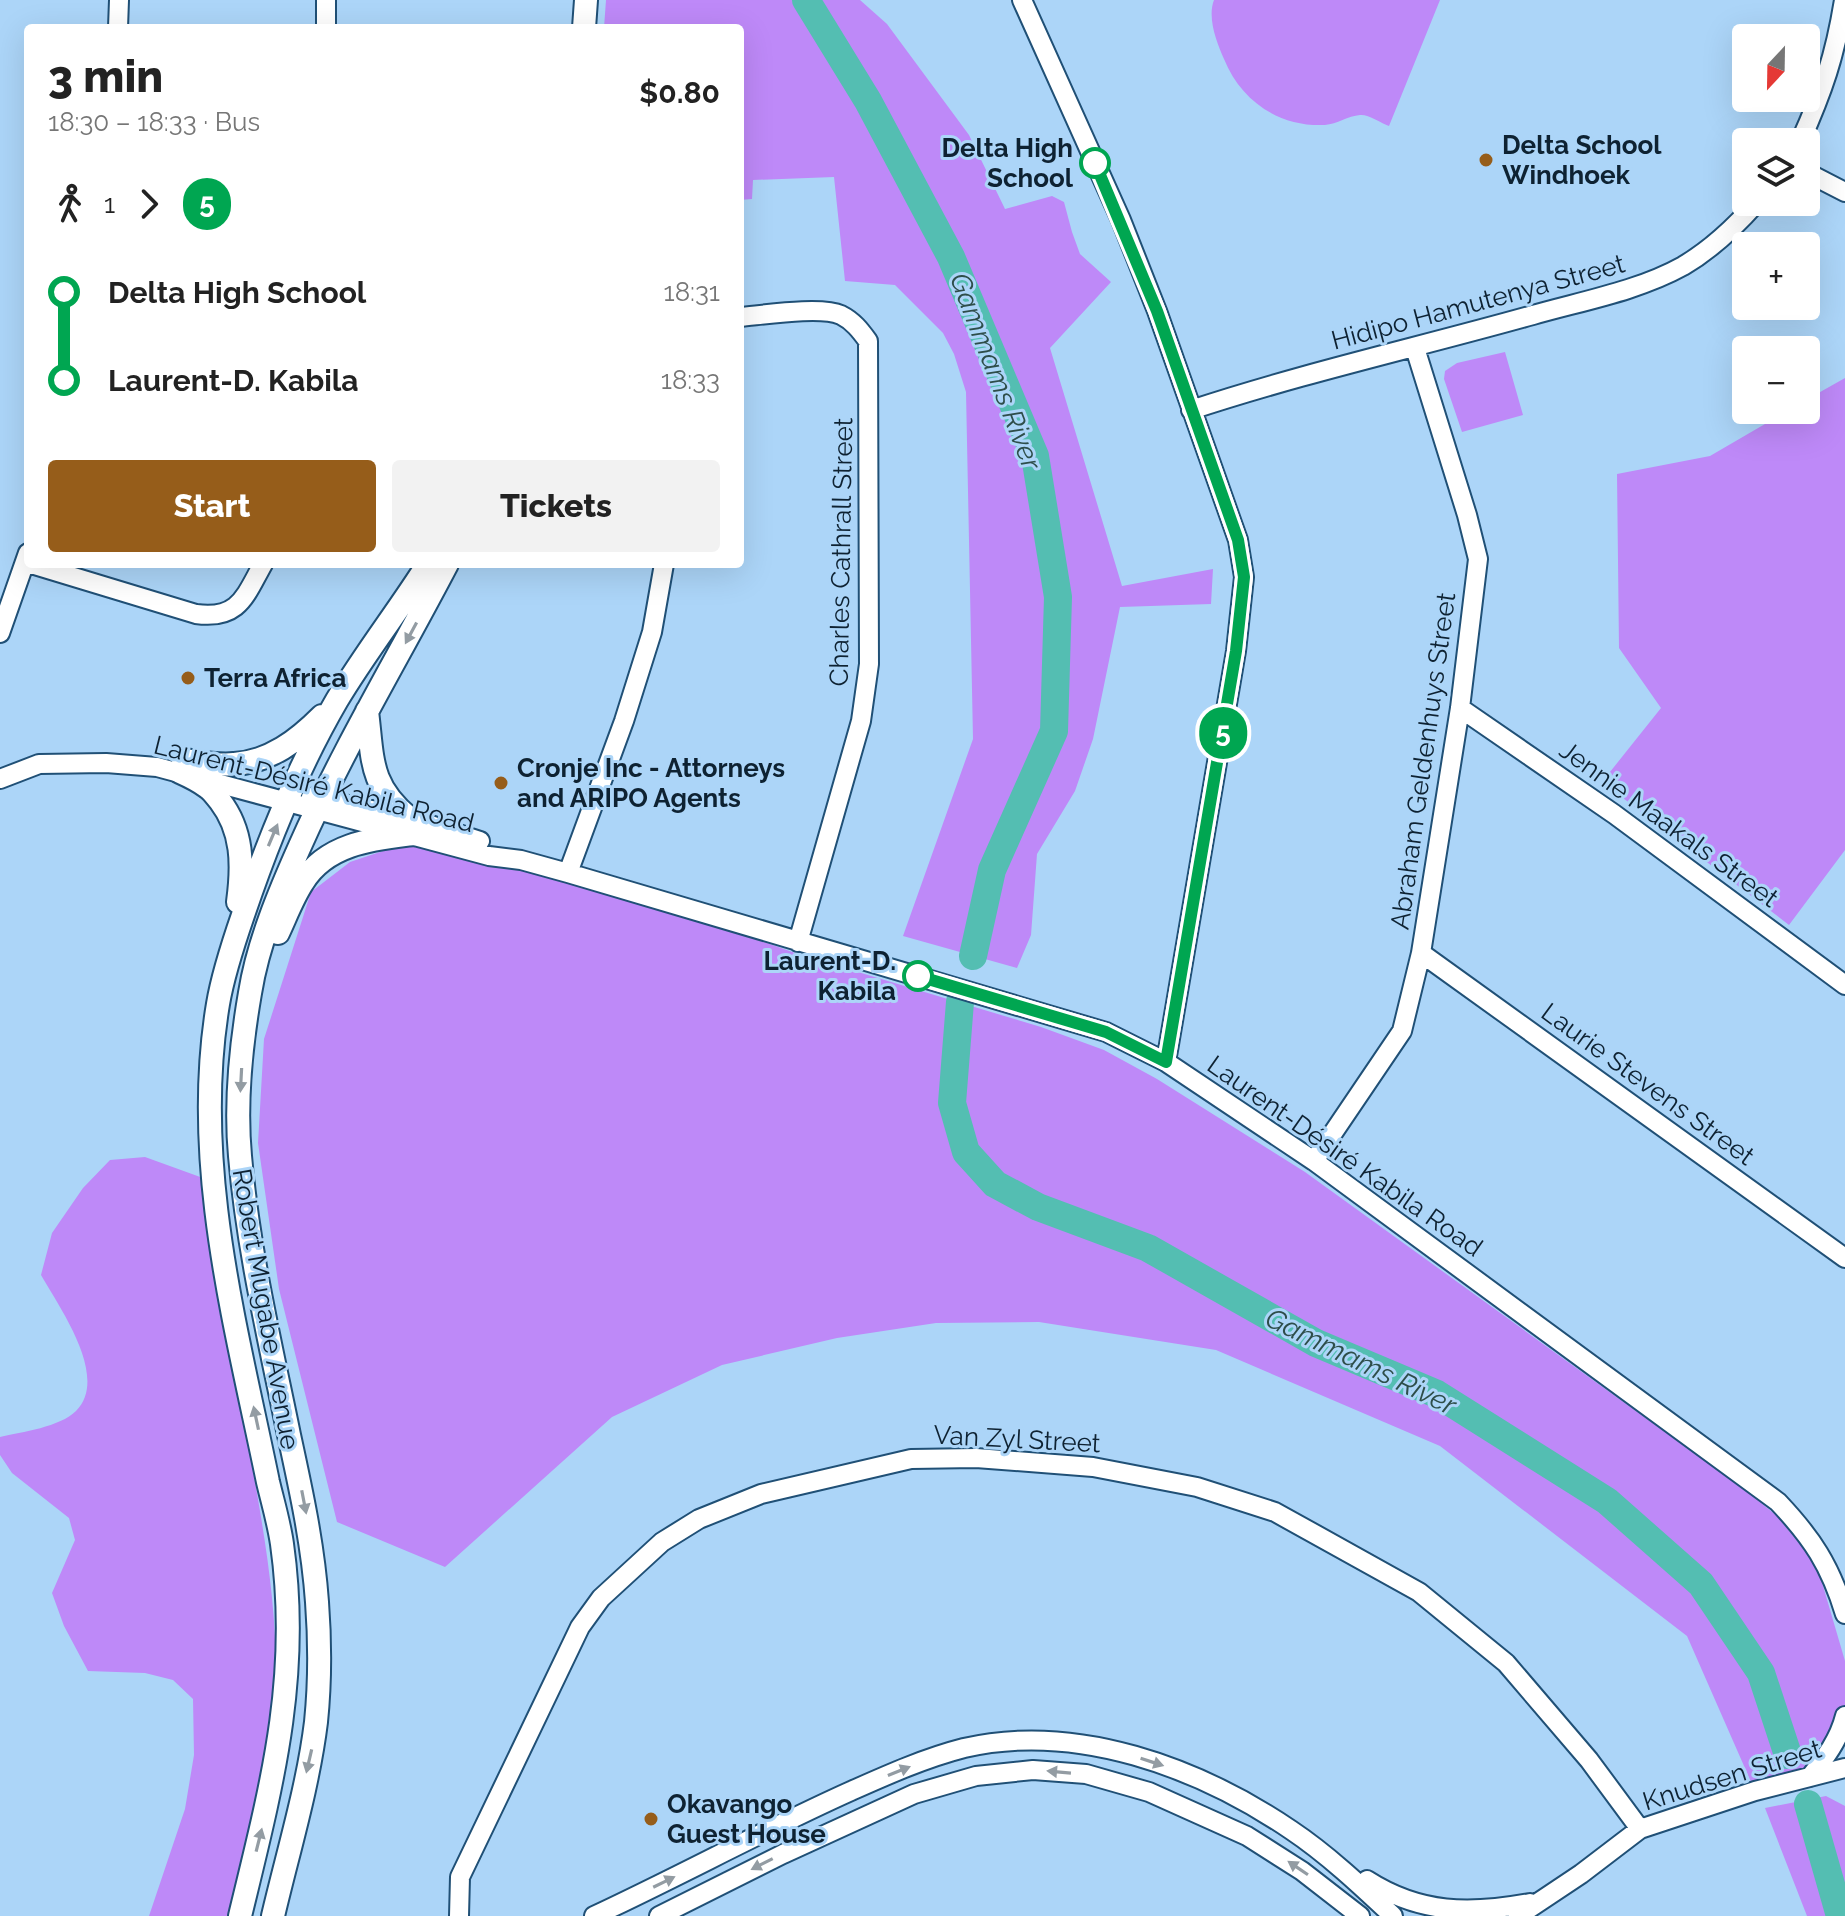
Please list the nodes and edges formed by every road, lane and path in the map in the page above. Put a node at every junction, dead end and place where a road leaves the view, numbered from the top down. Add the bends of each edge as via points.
1 (119, 0) edge
2 (326, 0) edge
3 (586, 0) edge
4 (1022, 0) edge
5 (1844, 0) edge
6 (118, 24) edge
7 (326, 24) edge
8 (584, 24) edge
9 (1806, 128) edge
10 (1820, 179) edge
11 (1845, 192) edge
12 (1744, 216) edge
13 (744, 317) edge
14 (1415, 348) junction
15 (1191, 410) junction
16 (25, 568) edge
17 (53, 568) edge
18 (261, 568) edge
19 (425, 568) edge
20 (445, 568) edge
21 (663, 568) edge
22 (0, 633) edge
23 (336, 702) junction
24 (1460, 708) junction
25 (367, 711) junction
26 (181, 766) junction
27 (2, 772) edge
28 (289, 798) junction
29 (318, 805) junction
30 (412, 826) junction
31 (568, 873) junction
32 (798, 942) junction
33 (232, 947) junction
34 (1421, 953) junction
35 (1845, 985) edge
36 (245, 1023) junction
37 (1166, 1062) junction
38 (1314, 1161) junction
39 (1845, 1258) edge
40 (1845, 1614) edge
41 (1845, 1716) edge
42 (1832, 1774) edge
43 (1640, 1829) junction
44 (1291, 1830) junction
45 (1539, 1908) edge
46 (240, 1916) edge
47 (273, 1916) edge
48 (459, 1916) edge
49 (594, 1916) edge
50 (659, 1916) edge
51 (1360, 1916) edge
52 (1393, 1916) edge
53 (1518, 1916) edge

1 - 6 street
2 - 7 street
3 - 8 main road
4 - 15 street via 1121,220
5 - 9 street via 1826,85
10 - 11 street
12 - 14 street, Hidipo Hamutenya Street via 1719,242 1640,285
13 - 32 street, Charles Cathrall Street via 839,314 868,341 869,664 861,721
14 - 15 street, Hidipo Hamutenya Street
14 - 24 street, Abraham Geldenhuys Street via 1478,559
15 - 37 street via 1238,540 1244,577 1235,663
16 - 22 street
17 - 18 street via 214,616 241,603
19 - 23 main road, Robert Mugabe Avenue
20 -> 25 main road, Robert Mugabe Avenue
21 - 31 street via 652,632
23 - 26 main road via 302,736 262,758
23 - 28 main road, Robert Mugabe Avenue
24 - 34 street, Abraham Geldenhuys Street
24 - 35 street, Jennie Maakals Street
25 - 29 main road, Robert Mugabe Avenue
25 - 30 main road via 377,779
26 - 27 street, Laurent-Désiré Kabila Road via 39,764
26 - 28 street, Laurent-Désiré Kabila Road
26 - 33 main road via 210,788 236,828 241,879
28 - 29 street, Laurent-Désiré Kabila Road
33 -> 28 main road, Robert Mugabe Avenue
29 - 30 street, Laurent-Désiré Kabila Road
29 - 36 main road, Robert Mugabe Avenue via 276,901
30 - 31 street, Laurent-Désiré Kabila Road via 489,856
30 - 36 main road via 347,846 303,881
31 - 32 street, Laurent-Désiré Kabila Road
32 - 37 street, Laurent-Désiré Kabila Road via 1106,1032
46 -> 33 main road, Robert Mugabe Avenue via 279,1747 288,1640 282,1543 232,1304 211,1150 212,1055
34 - 38 street, Abraham Geldenhuys Street via 1402,1031
34 - 39 street, Laurie Stevens Street
36 -> 47 main road, Robert Mugabe Avenue via 239,1153 265,1320 305,1506 317,1602 316,1721
37 - 38 street, Laurent-Désiré Kabila Road
38 - 40 street, Laurent-Désiré Kabila Road via 1778,1502 1814,1542
41 - 42 street via 1827,1756
42 - 43 street, Knudsen Street via 1755,1791
43 - 45 street, Knudsen Street
43 - 48 street, Van Zyl Street via 1506,1663 1419,1592 1275,1512 1197,1487 1093,1467 911,1459 761,1494 699,1519 662,1542 601,1598 580,1627 460,1877
44 - 45 street via 1386,1893 1417,1905 1450,1910
49 -> 44 street via 906,1767 965,1748 1028,1740 1093,1746 1172,1768
44 - 52 street
45 - 53 street, Knudsen Street
51 -> 50 street via 1247,1836 1149,1792 1086,1774 1033,1770 976,1776 914,1794

